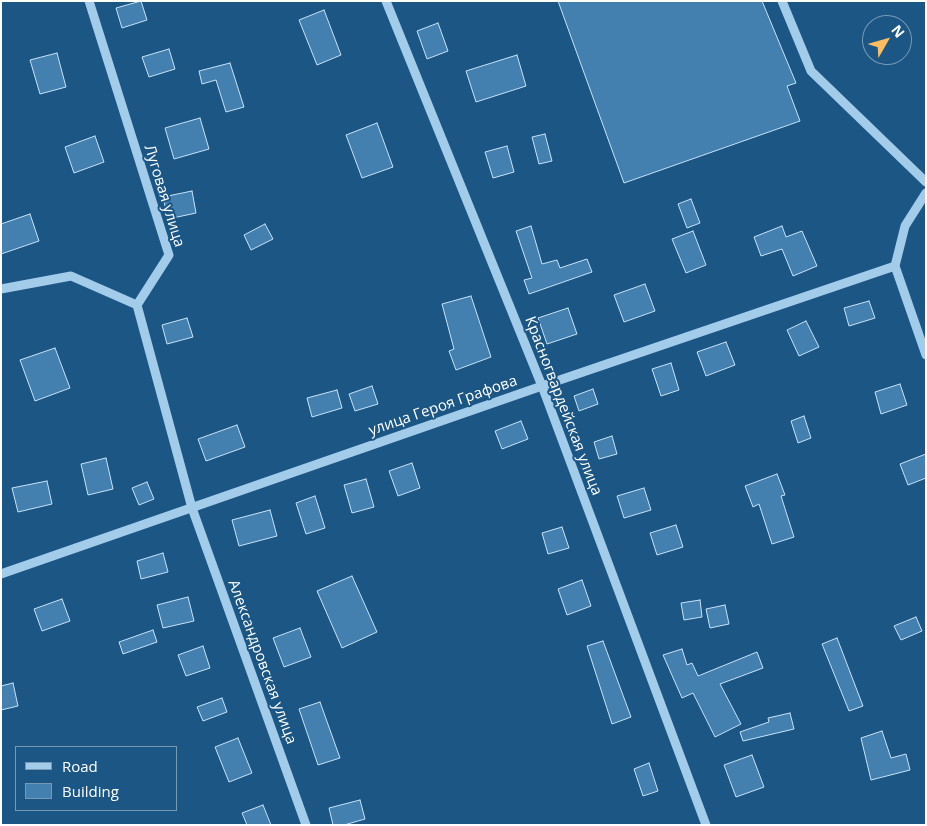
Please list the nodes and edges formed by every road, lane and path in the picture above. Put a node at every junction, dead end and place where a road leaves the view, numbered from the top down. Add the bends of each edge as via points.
1 (90, 1) edge
2 (386, 1) edge
3 (782, 1) edge
4 (926, 182) edge
5 (926, 193) edge
6 (895, 266) junction
7 (1, 289) edge
8 (137, 305) junction
9 (926, 355) edge
10 (542, 386) junction
11 (192, 508) junction
12 (1, 574) edge
13 (306, 825) edge
14 (706, 825) edge

1 - 8 street, Луговая улица via 169,255
2 - 10 street, Красногвардейская улица
3 - 4 street via 811,72
5 - 6 street via 905,226
6 - 9 street
6 - 10 street, улица Героя Графова
7 - 8 street via 71,276
8 - 11 street
10 - 11 street, улица Героя Графова
10 - 14 street, Красногвардейская улица
11 - 12 street, улица Героя Графова
11 - 13 street, Александровская улица

